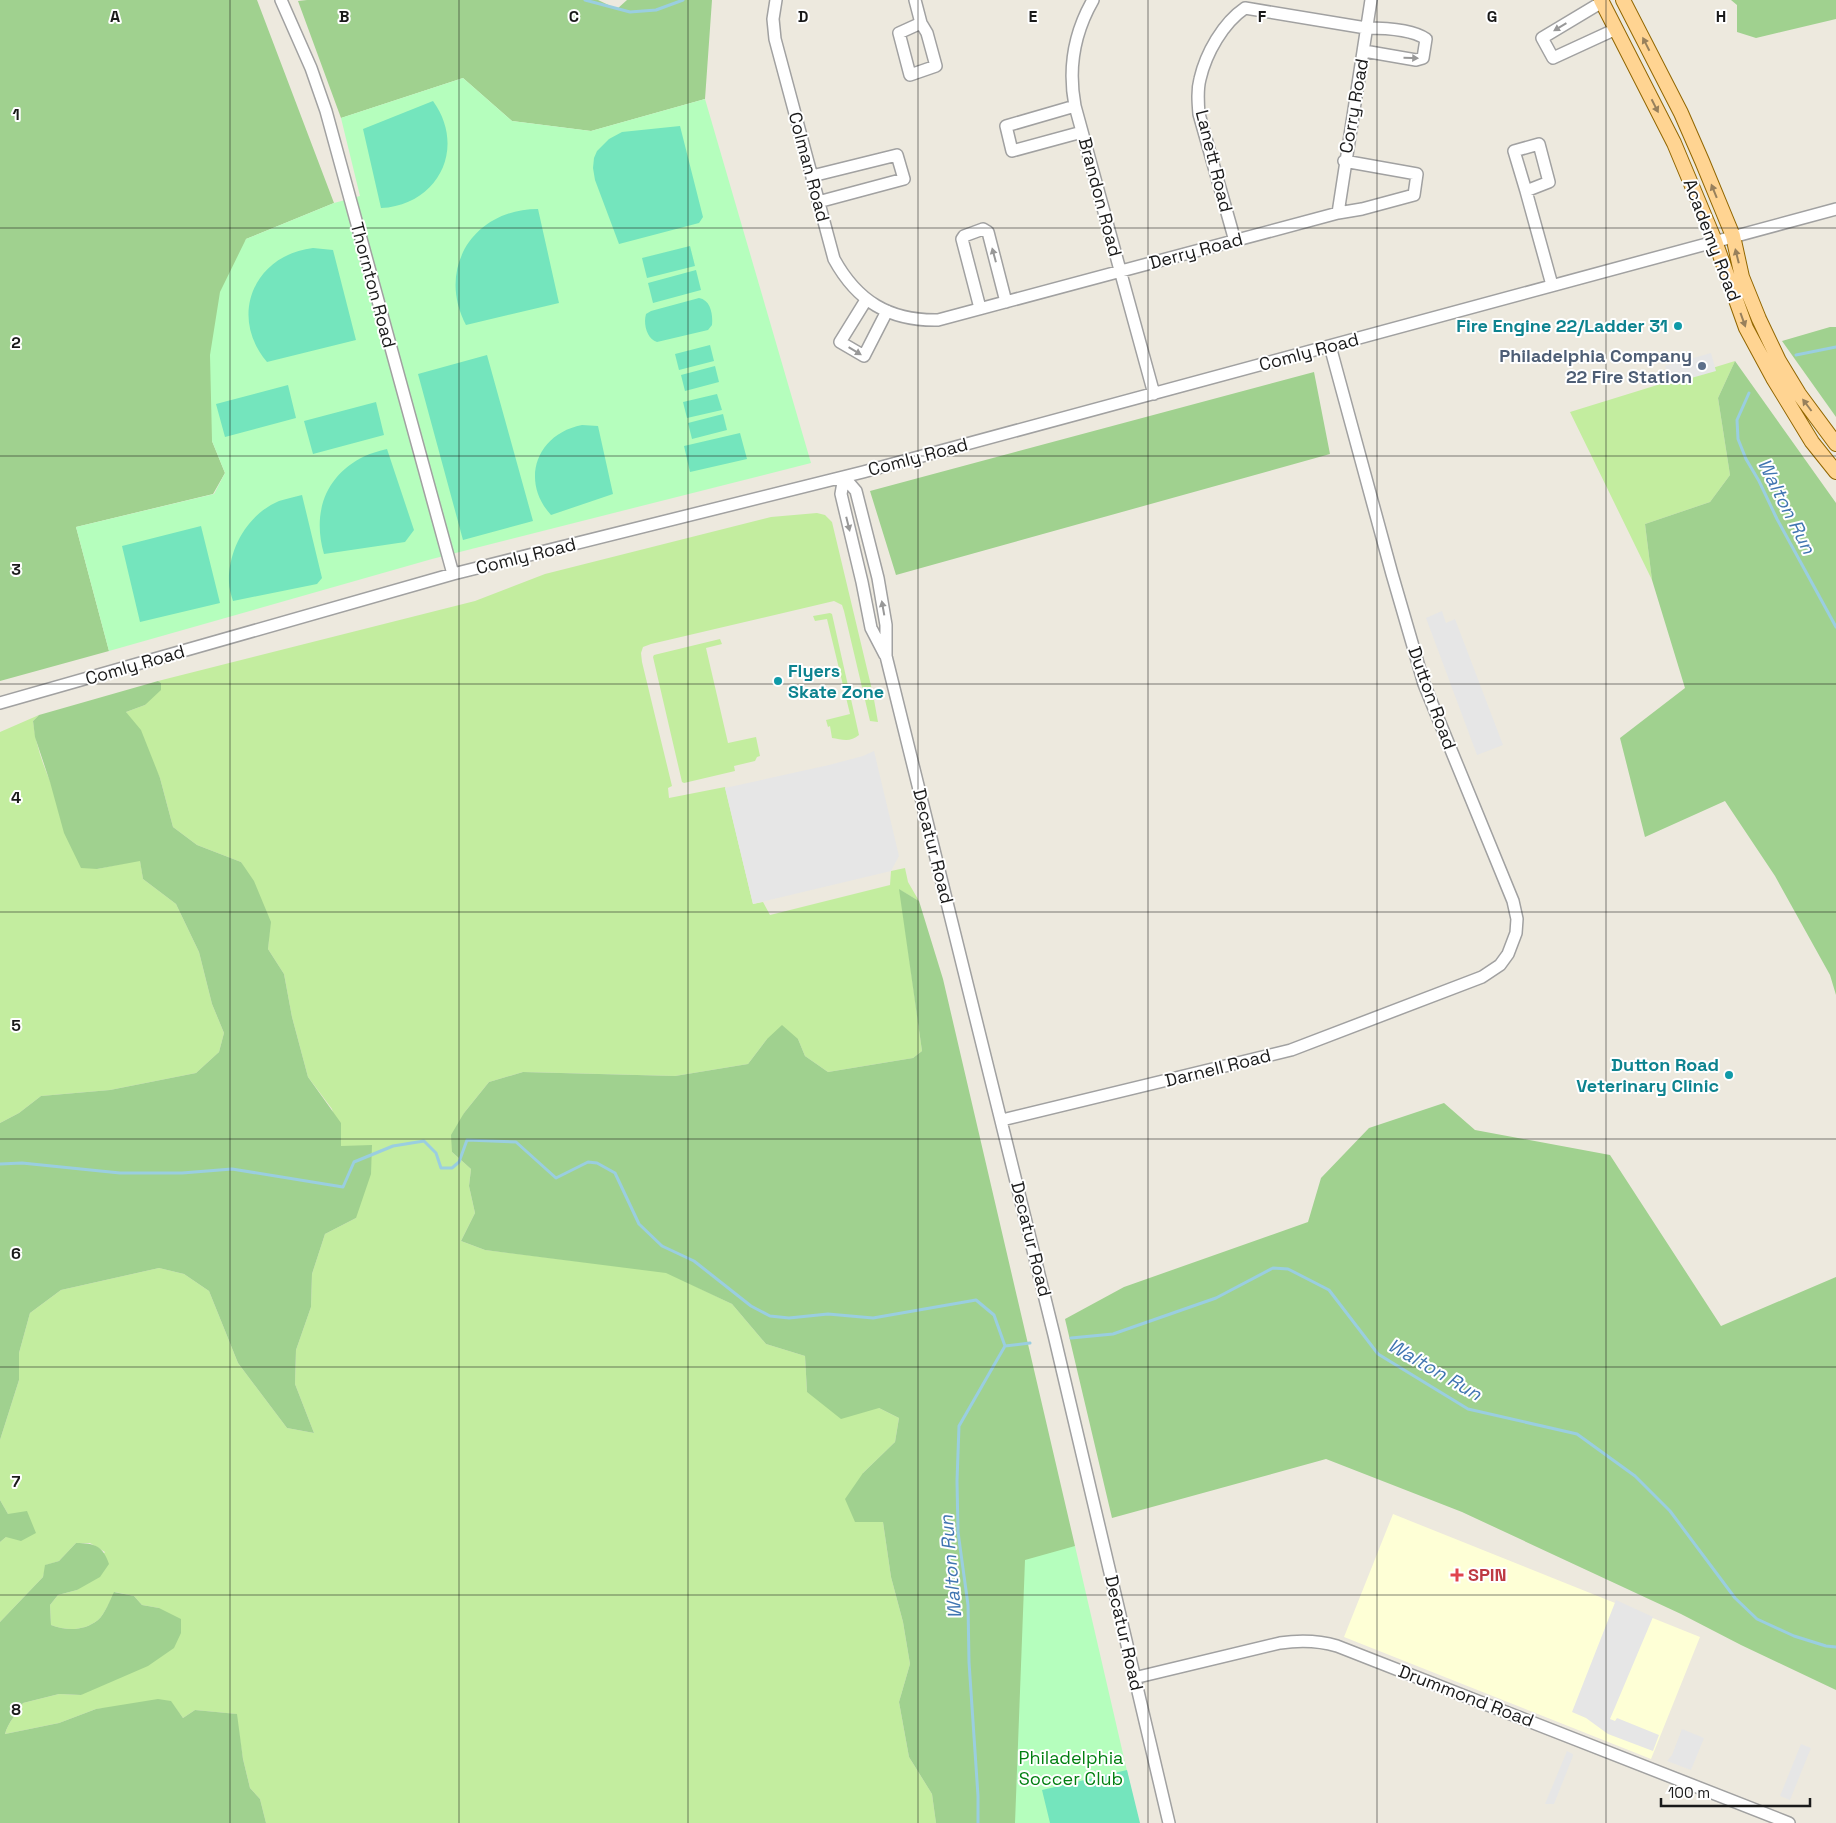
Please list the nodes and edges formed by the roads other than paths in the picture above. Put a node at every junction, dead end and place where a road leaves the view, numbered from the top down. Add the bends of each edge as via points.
1 (281, 0) edge
2 (776, 0) edge
3 (915, 0) edge
4 (1093, 0) edge
5 (1371, 0) edge
6 (1623, 0) edge
7 (1602, 1) edge
8 (921, 23) junction
9 (1366, 28) junction
10 (1616, 28) junction
11 (1364, 52) junction
12 (1075, 106) junction
13 (1082, 132) junction
14 (1344, 161) junction
15 (812, 176) junction
16 (1526, 190) dead end
17 (818, 202) junction
18 (1836, 209) edge
19 (1338, 213) junction
20 (1732, 236) junction
21 (1235, 241) junction
22 (1715, 241) junction
23 (1120, 272) junction
24 (1552, 284) junction
25 (866, 300) junction
26 (1006, 302) junction
27 (980, 308) junction
28 (888, 311) junction
29 (1330, 346) junction
30 (1154, 394) junction
31 (1836, 444) edge
32 (1836, 472) edge
33 (844, 477) junction
34 (454, 574) junction
35 (886, 656) junction
36 (0, 703) edge
37 (1428, 997) joint
38 (1002, 1120) junction
39 (1134, 1678) junction
40 (1170, 1823) edge
41 (1789, 1823) edge

1 - 34 street, Thornton Road via 326,111
2 - 15 street, Colman Road via 773,19 775,39
3 - 8 street
4 - 12 street, Brandon Road via 1083,17 1075,43 1071,87
5 - 9 street, Corry Road
20 -> 6 main road, Academy Road via 1681,113
7 - 10 main road, Academy Road
7 -> 10 street via 1542,38 1553,58
8 - 8 street via 899,33 910,75 936,66
9 - 11 street, Corry Road
11 -> 9 street via 1416,60 1423,58 1426,39 1420,34
9 - 21 street, Lanett Road via 1246,8 1234,16 1220,36 1199,80 1198,98
10 -> 22 main road, Academy Road via 1674,143
11 - 14 street, Corry Road
12 - 13 street, Brandon Road
12 - 13 street via 1006,126 1012,151
13 - 23 street, Brandon Road
14 - 19 street, Corry Road
14 - 19 street, Derry Road via 1417,174 1414,195
15 - 17 street, Colman Road
15 - 17 street via 897,155 904,179
16 - 24 street
17 - 25 street, Colman Road via 834,259
18 - 20 street, Comly Road
19 - 21 street, Derry Road
20 - 22 street, Comly Road
31 -> 20 main road, Academy Road via 1779,361 1742,277
21 - 23 street, Derry Road
22 - 24 street, Comly Road
22 -> 32 main road, Academy Road via 1749,334 1812,442
23 - 26 street, Derry Road
23 - 30 street, Brandon Road
24 - 29 street, Comly Road
25 - 28 street, Colman Road
25 -> 28 street via 840,342 864,356
26 - 27 street, Derry Road
26 -> 27 street via 988,232 983,229 962,239
27 - 28 street, Derry Road via 938,320 910,318
29 - 30 street, Comly Road
29 - 37 street, Dutton Road via 1424,684 1513,901 1516,919 1516,933 1500,965 1482,977
30 - 33 street, Comly Road
33 - 34 street, Comly Road
33 -> 35 street, Decatur Road via 841,494 871,628
35 -> 33 street, Decatur Road via 886,625 878,578 856,491
34 - 36 street, Comly Road
35 - 38 street, Decatur Road
37 - 38 street, Darnell Road via 1291,1050
38 - 39 street, Decatur Road
39 - 40 street, Decatur Road
39 - 41 street, Drummond Road via 1280,1643 1320,1641

